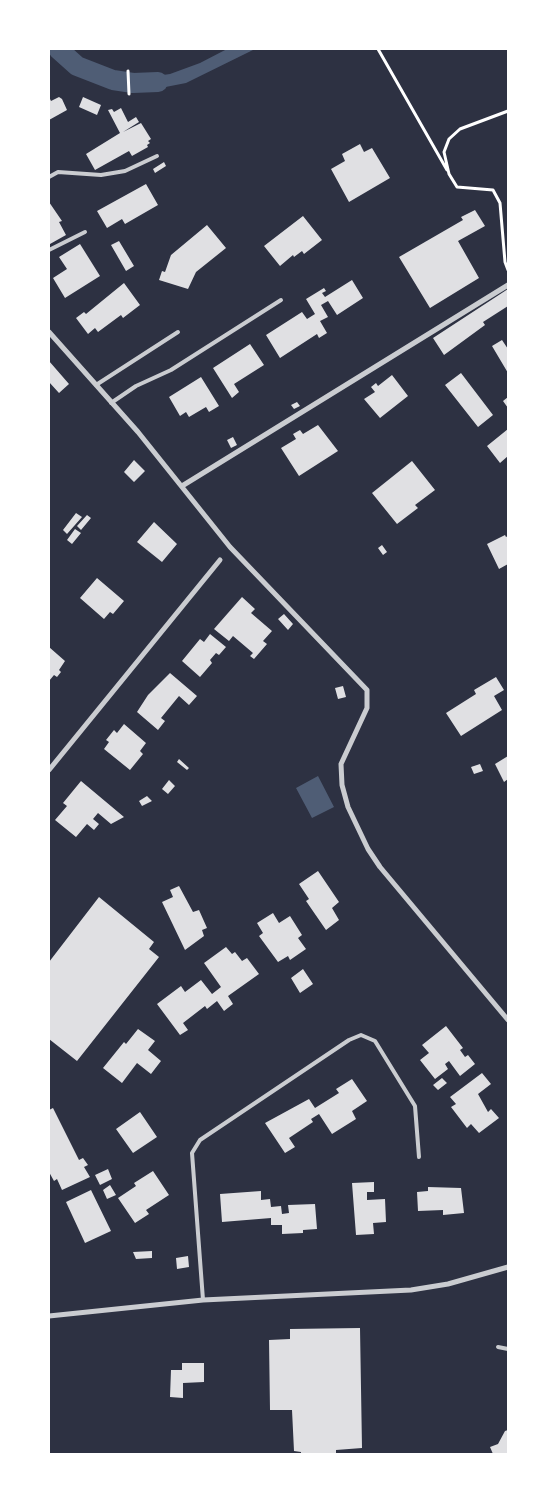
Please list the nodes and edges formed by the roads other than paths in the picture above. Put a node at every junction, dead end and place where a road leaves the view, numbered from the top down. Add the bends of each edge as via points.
1 (157, 156) dead end
2 (49, 177) edge
3 (85, 232) dead end
4 (49, 250) edge
5 (508, 285) edge
6 (281, 300) dead end
7 (49, 332) edge
8 (178, 332) dead end
9 (96, 385) junction
10 (111, 402) junction
11 (182, 486) junction
12 (220, 560) dead end
13 (49, 770) edge
14 (508, 1020) edge
15 (419, 1157) dead end
16 (508, 1267) edge
17 (203, 1300) junction
18 (49, 1316) edge
19 (498, 1348) dead end
20 (508, 1350) edge

1 - 2 lane via 117,172 101,175 58,172
3 - 4 lane
5 - 11 street
6 - 10 lane via 171,370
7 - 9 street
8 - 9 lane
9 - 10 street
10 - 11 street
11 - 14 street via 230,547 367,690 367,708 341,764 346,800 360,833 380,867
12 - 13 street
15 - 17 lane via 415,1106 375,1041 362,1035 349,1040 200,1140 192,1153
16 - 17 street via 448,1284 411,1290
17 - 18 street
19 - 20 lane

